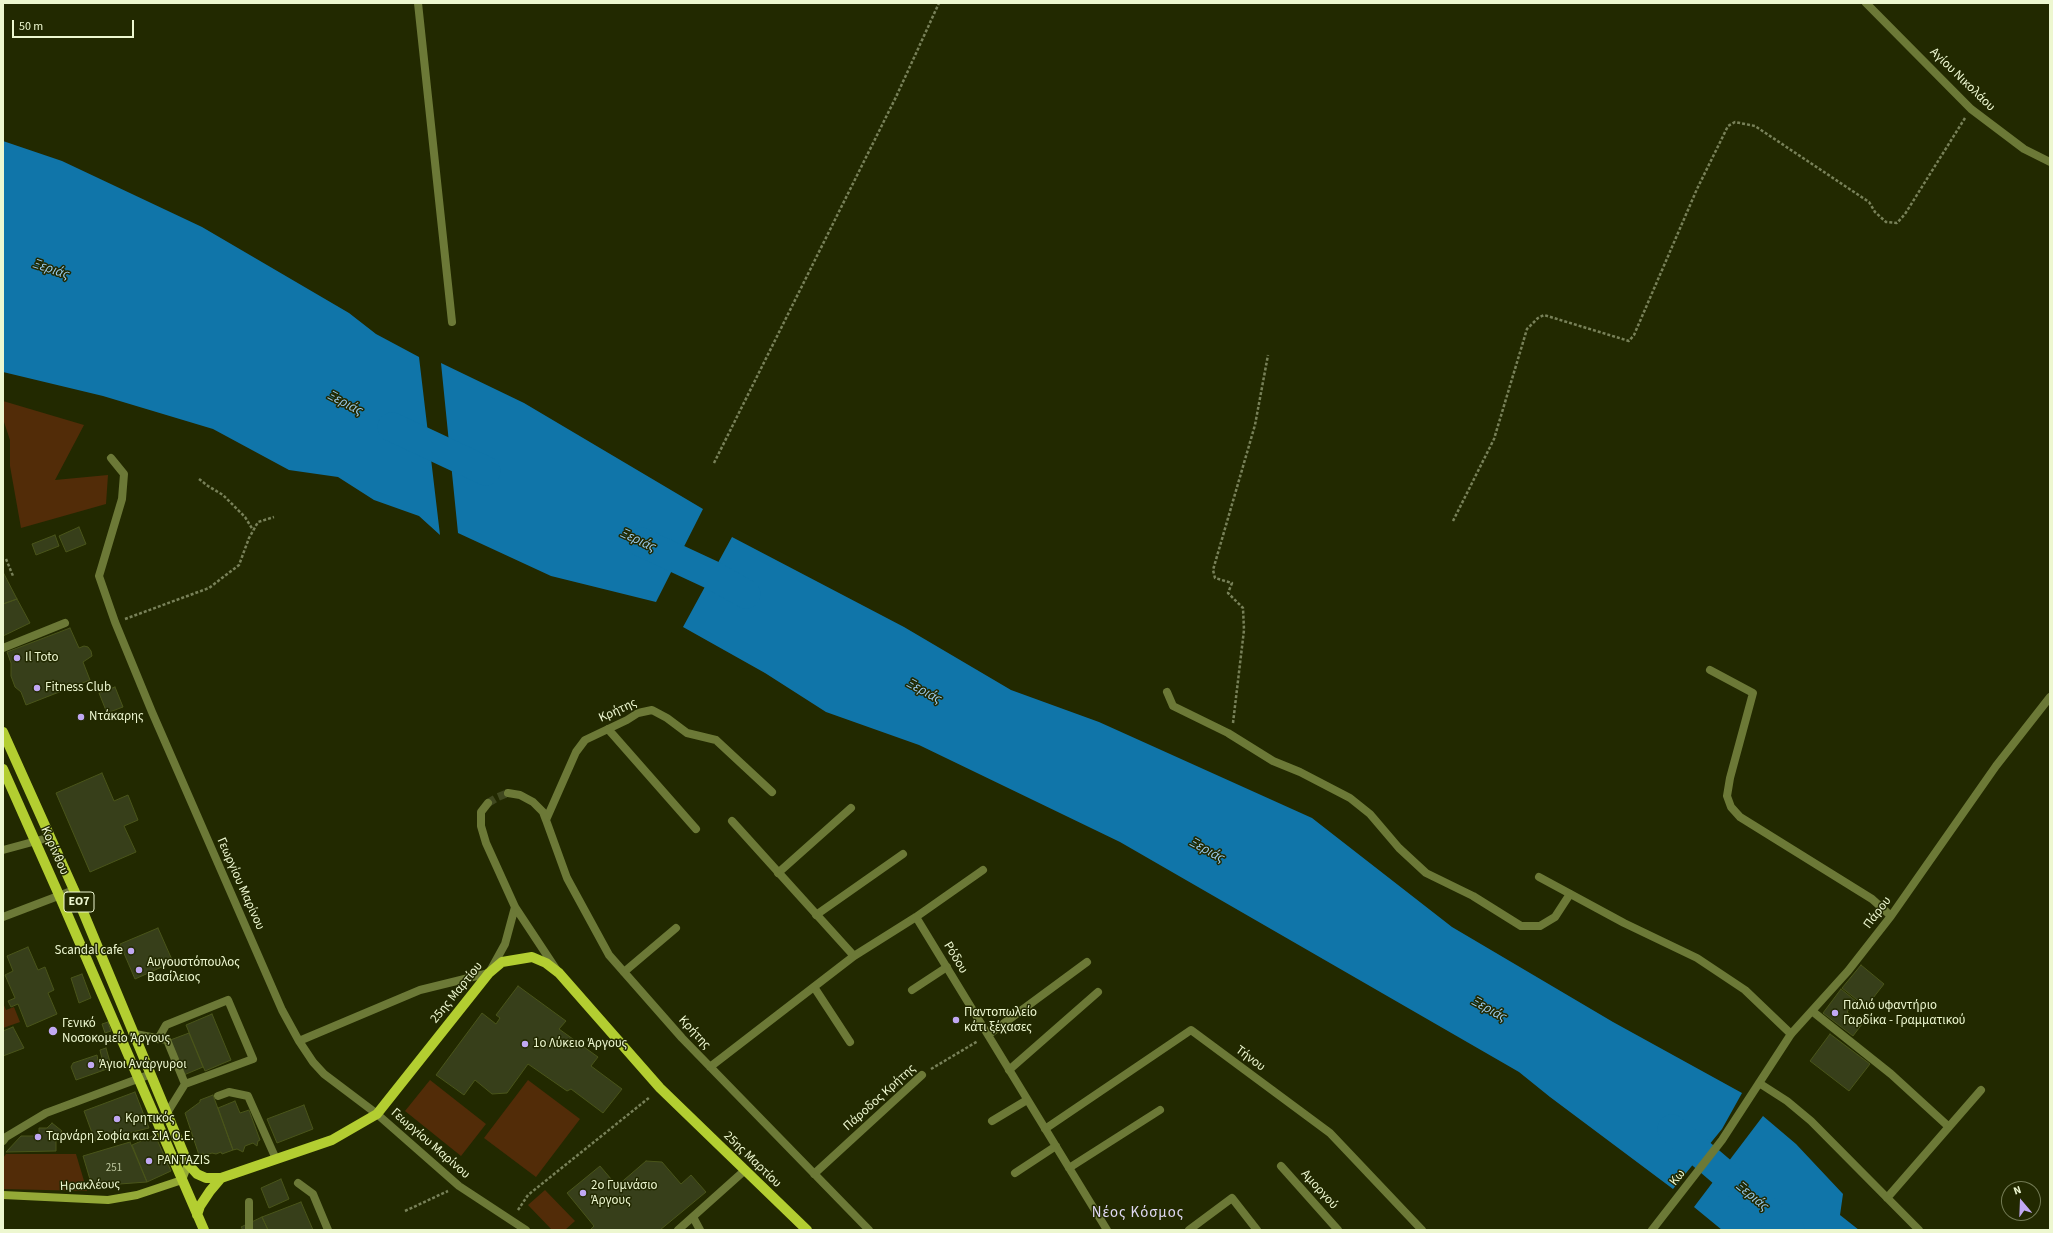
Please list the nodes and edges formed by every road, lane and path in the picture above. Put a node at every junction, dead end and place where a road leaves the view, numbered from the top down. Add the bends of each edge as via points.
1 (418, 3) edge
2 (939, 3) edge
3 (1866, 3) edge
4 (1971, 109) junction
5 (2050, 162) edge
6 (452, 322) dead end
7 (1268, 355) dead end
8 (111, 458) dead end
9 (714, 463) dead end
10 (199, 479) dead end
11 (274, 517) dead end
12 (1453, 521) dead end
13 (253, 530) junction
14 (6, 559) dead end
15 (13, 576) dead end
16 (115, 622) junction
17 (65, 623) dead end
18 (3, 648) edge
19 (1710, 670) dead end
20 (1167, 692) dead end
21 (2050, 697) edge
22 (608, 729) junction
23 (3, 732) edge
24 (1232, 735) junction
25 (3, 770) edge
26 (772, 792) dead end
27 (508, 793) tunnel mouth
28 (488, 803) tunnel mouth
29 (851, 808) dead end
30 (546, 820) junction
31 (732, 821) dead end
32 (696, 829) dead end
33 (51, 837) junction
34 (36, 842) junction
35 (3, 850) edge
36 (903, 854) dead end
37 (983, 870) dead end
38 (778, 872) junction
39 (1538, 877) dead end
40 (74, 890) junction
41 (1570, 894) junction
42 (60, 895) junction
43 (514, 907) junction
44 (816, 915) junction
45 (3, 916) edge
46 (1891, 916) junction
47 (916, 917) junction
48 (676, 928) dead end
49 (854, 956) junction
50 (1087, 962) dead end
51 (947, 967) junction
52 (624, 972) junction
53 (489, 973) junction
54 (559, 973) junction
55 (814, 987) junction
56 (912, 990) dead end
57 (1098, 992) dead end
58 (1812, 1011) junction
59 (135, 1034) junction
60 (988, 1034) junction
61 (1791, 1034) junction
62 (158, 1039) junction
63 (299, 1041) junction
64 (850, 1042) dead end
65 (710, 1067) junction
66 (1009, 1070) junction
67 (151, 1074) junction
68 (922, 1075) joint
69 (138, 1078) junction
70 (1759, 1083) junction
71 (185, 1084) junction
72 (660, 1088) junction
73 (1981, 1090) dead end
74 (218, 1096) dead end
75 (1027, 1100) junction
76 (1160, 1110) dead end
77 (167, 1113) junction
78 (377, 1114) junction
79 (992, 1121) dead end
80 (1949, 1127) junction
81 (1045, 1129) junction
82 (4, 1137) edge
83 (1722, 1140) joint
84 (1056, 1146) junction
85 (276, 1159) junction
86 (188, 1164) junction
87 (1281, 1166) dead end
88 (1069, 1168) junction
89 (744, 1171) junction
90 (1015, 1173) dead end
91 (814, 1174) junction
92 (221, 1178) junction
93 (182, 1180) junction
94 (298, 1183) dead end
95 (459, 1186) junction
96 (3, 1195) edge
97 (1887, 1198) junction
98 (249, 1202) dead end
99 (405, 1211) dead end
100 (197, 1215) junction
101 (693, 1217) junction
102 (510, 1220) junction
103 (204, 1230) edge
104 (249, 1230) edge
105 (328, 1230) edge
106 (526, 1230) edge
107 (678, 1230) edge
108 (700, 1230) edge
109 (806, 1230) edge
110 (870, 1230) edge
111 (1107, 1230) edge
112 (1189, 1230) edge
113 (1257, 1230) edge
114 (1338, 1230) edge
115 (1422, 1230) edge
116 (1652, 1230) edge
117 (1919, 1230) edge

1 - 6 street
2 - 9 path via 896,97
3 - 4 street, Αγίου Νικολάου
4 - 5 street, Αγίου Νικολάου via 2024,149
4 - 12 path via 1897,223 1886,222 1869,202 1756,126 1735,122 1728,126 1697,189 1634,335 1629,341 1544,315 1527,329 1494,439
7 - 24 path via 1255,425 1213,570 1215,578 1232,583 1228,593 1243,608 1244,630
8 - 16 street, Γεωργίου Μαρίνου via 124,474 122,499 99,576
10 - 13 path via 223,495 245,517
11 - 13 path via 258,522
13 - 16 path via 239,565 209,588
14 - 15 path
16 - 63 street, Γεωργίου Μαρίνου via 266,974
17 - 18 street
19 - 46 street via 1753,694 1730,778 1727,796 1731,807 1740,817 1872,899
20 - 24 street via 1173,706
21 - 46 street, Πάρου via 1996,766
22 - 26 street, Κρήτης via 638,713 652,710 687,733 716,740
22 - 30 street, Κρήτης via 585,740 576,752
22 - 32 street
23 - 33 main road, Κορίνθου / ΕΟ7
24 - 41 street via 1273,761 1350,798 1370,814 1399,848 1426,873 1473,896 1521,926 1540,926 1555,917
25 - 34 main road, Κορίνθου / ΕΟ7
27 - 30 street, Κρήτης via 520,795 533,802 543,812
28 - 43 street via 481,812 481,826
29 - 38 street
30 - 52 street, Κρήτης via 567,878 609,955
31 - 38 street
33 - 34 street
33 - 40 main road, Κορίνθου / ΕΟ7
34 - 35 street
34 - 42 main road, Κορίνθου / ΕΟ7
36 - 44 street
37 - 47 street
38 - 44 street
39 - 41 street
40 - 42 street
40 - 59 main road, Κορίνθου / ΕΟ7
41 - 61 street via 1697,958 1745,990
42 - 45 street
42 - 69 main road, Κορίνθου / ΕΟ7
43 - 53 street via 505,944
43 - 54 street
44 - 49 street
46 - 58 street, Πάρου via 1848,971
47 - 49 street
47 - 51 street, Ρόδου
48 - 52 street
49 - 55 street
50 - 60 street
51 - 56 street
51 - 60 street, Ρόδου
52 - 65 street, Κρήτης
53 - 54 main road, 25ης Μαρτίου via 502,962 532,957
53 - 63 street via 420,990
53 - 78 main road, 25ης Μαρτίου
54 - 72 main road, 25ης Μαρτίου
55 - 64 street
55 - 65 street
57 - 66 street
58 - 61 street, Πάρου
58 - 80 street via 1891,1074
59 - 62 street
59 - 67 main road, Κορίνθου / ΕΟ7
60 - 66 street, Ρόδου
60 - 68 path, Πάροδος Κρήτης
61 - 70 street, Πάρου
62 - 71 street via 167,1040
62 - 71 street via 166,1025 228,1000 253,1059
63 - 78 street, Γεωργίου Μαρίνου via 324,1074
65 - 91 street, Κρήτης
66 - 75 street, Ρόδου
67 - 69 street
67 - 77 main road, Κορίνθου / ΕΟ7
68 - 91 street, Πάροδος Κρήτης
69 - 82 street via 46,1113
69 - 93 main road, Κορίνθου / ΕΟ7
70 - 83 street, Πάρου
70 - 97 street via 1805,1116
71 - 77 street
72 - 89 main road, 25ης Μαρτίου
72 - 102 path via 528,1195
73 - 80 street
74 - 85 street via 229,1092 248,1096
75 - 79 street
75 - 81 street, Ρόδου
76 - 88 street
77 - 86 main road, Κορίνθου / ΕΟ7
78 - 85 main road, 25ης Μαρτίου via 332,1140
78 - 95 street, Γεωργίου Μαρίνου
80 - 97 street
81 - 84 street, Ρόδου
81 - 115 street, Τήνου via 1191,1030 1330,1133
83 - 116 street, Κω
84 - 88 street, Ρόδου
84 - 90 street
85 - 92 main road, 25ης Μαρτίου
86 - 92 main road, 25ης Μαρτίου via 201,1176
86 - 93 main road
87 - 114 street, Αμοργού
88 - 111 street, Ρόδου
89 - 101 street
89 - 109 main road, 25ης Μαρτίου
91 - 110 street, Κρήτης
92 - 100 main road via 200,1206
93 - 96 main road, Ηρακλέους via 138,1195 108,1200
93 - 100 main road, Κορίνθου / ΕΟ7
94 - 105 street via 313,1194
95 - 99 path
95 - 102 street, Γεωργίου Μαρίνου
97 - 117 street
98 - 104 street
100 - 103 main road, Κορίνθου / ΕΟ7
101 - 107 street
101 - 108 street
102 - 106 street, Γεωργίου Μαρίνου
112 - 113 street via 1232,1198

